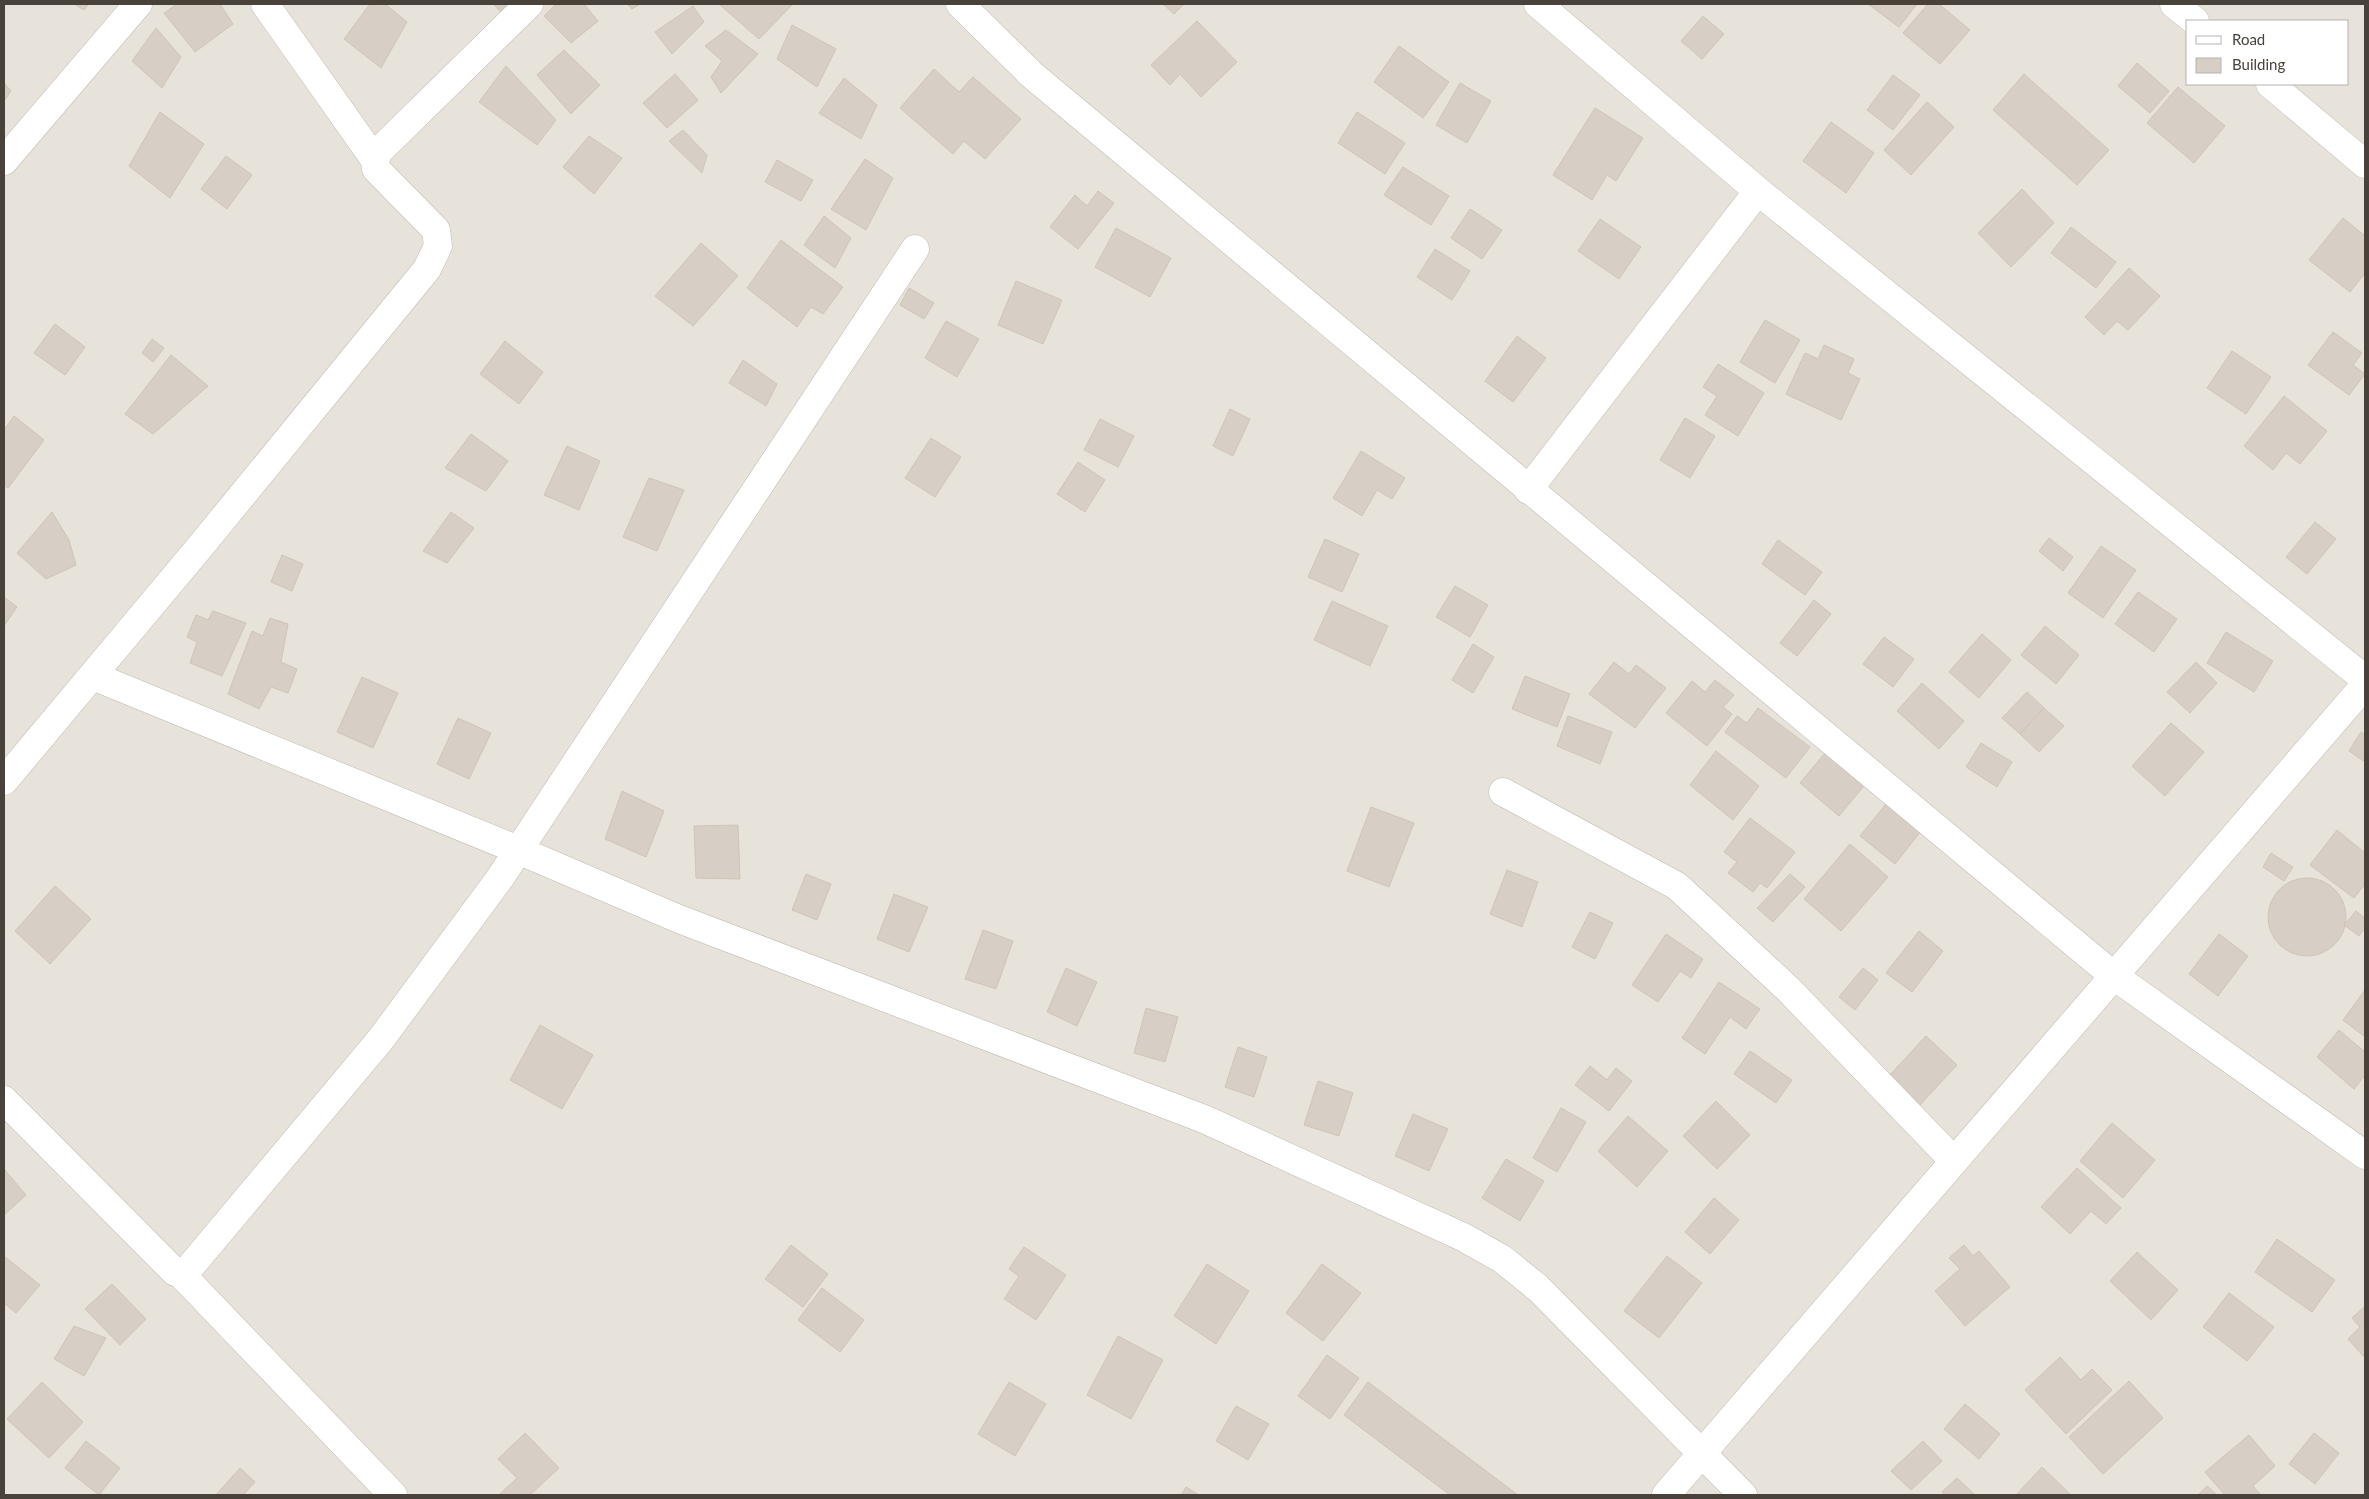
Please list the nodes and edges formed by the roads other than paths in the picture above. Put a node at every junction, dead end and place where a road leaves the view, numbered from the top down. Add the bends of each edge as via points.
1 (138, 4) edge
2 (265, 4) edge
3 (529, 4) edge
4 (960, 4) edge
5 (1538, 4) edge
6 (2174, 4) edge
7 (2194, 20) edge
8 (2271, 85) edge
9 (375, 160) junction
10 (4, 161) edge
11 (2365, 164) edge
12 (1758, 190) junction
13 (915, 249) dead end
14 (1528, 490) junction
15 (93, 676) junction
16 (2365, 679) edge
17 (2365, 685) edge
18 (4, 781) edge
19 (1503, 792) dead end
20 (518, 850) junction
21 (2114, 976) junction
22 (4, 1100) edge
23 (2365, 1155) edge
24 (1954, 1161) junction
25 (180, 1273) junction
26 (1702, 1453) junction
27 (393, 1495) edge
28 (1666, 1495) edge
29 (1743, 1495) edge

1 - 10 street
2 - 9 street
3 - 9 street via 379,151
4 - 14 street via 1032,75
5 - 12 street
6 - 7 street
8 - 11 street
9 - 15 street via 376,170 436,230 438,246 427,269
12 - 14 street
12 - 16 street
13 - 20 street
14 - 21 street
15 - 18 street
15 - 20 street
17 - 21 street
19 - 24 street via 1677,886 1788,989
20 - 25 street via 382,1039 186,1272
20 - 26 street via 679,919 1204,1119 1463,1237 1502,1259 1538,1288
21 - 23 street
21 - 24 street
22 - 25 street via 175,1272
24 - 26 street
25 - 27 street
26 - 28 street
26 - 29 street

